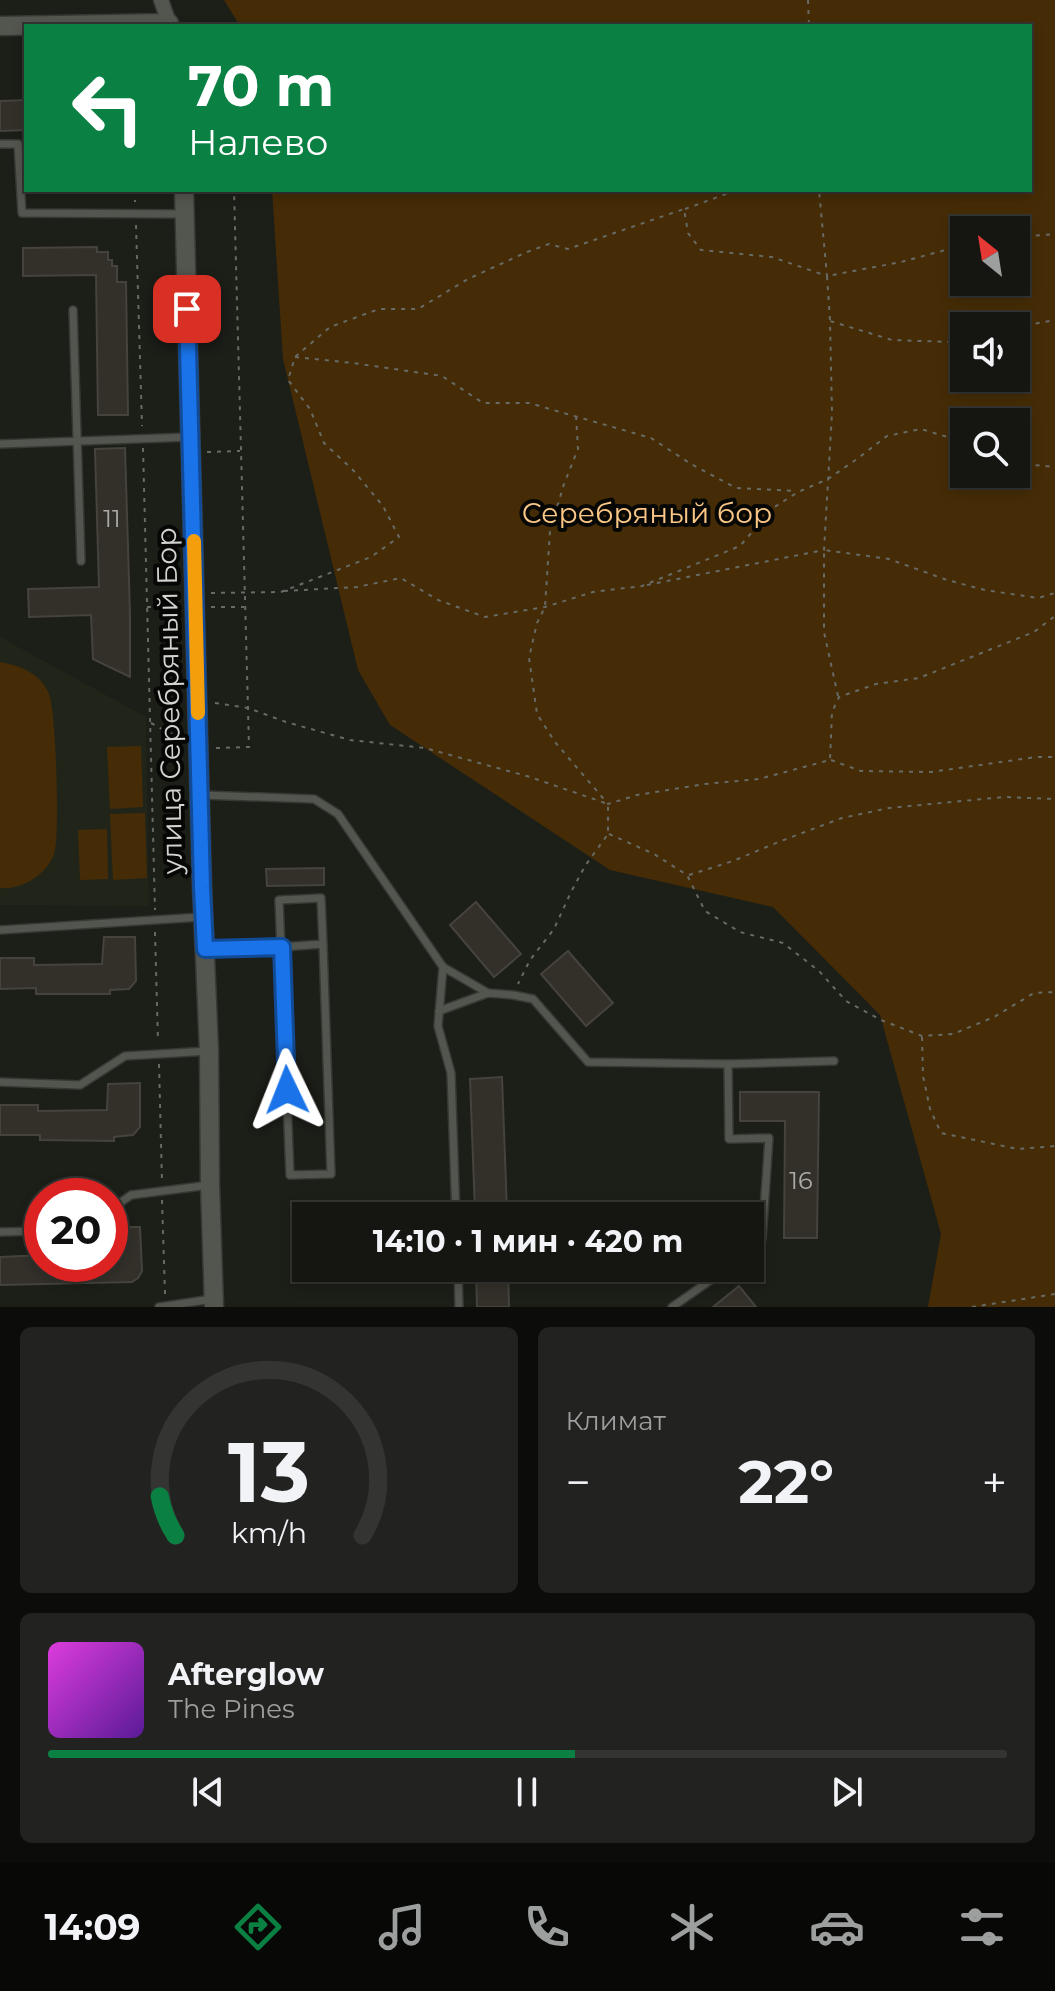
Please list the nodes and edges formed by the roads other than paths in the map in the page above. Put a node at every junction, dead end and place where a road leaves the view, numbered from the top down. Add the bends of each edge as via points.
1 (161, 0) edge
2 (169, 24) edge
3 (0, 26) edge
4 (24, 26) edge
5 (0, 144) edge
6 (184, 192) edge
7 (185, 214) junction
8 (73, 310) dead end
9 (79, 441) junction
10 (0, 444) edge
11 (191, 445) junction
12 (81, 561) dead end
13 (200, 794) junction
14 (204, 917) junction
15 (0, 930) edge
16 (323, 944) junction
17 (282, 947) junction
18 (205, 949) junction
19 (443, 967) junction
20 (488, 993) junction
21 (439, 1011) junction
22 (209, 1051) junction
23 (834, 1061) dead end
24 (728, 1064) junction
25 (0, 1082) edge
26 (210, 1185) junction
27 (128, 1197) edge
28 (456, 1202) edge
29 (764, 1210) edge
30 (24, 1231) edge
31 (0, 1232) edge
32 (458, 1282) edge
33 (708, 1282) edge
34 (214, 1303) edge
35 (165, 1306) edge
36 (159, 1307) edge
37 (459, 1307) edge
38 (672, 1307) edge

1 - 2 street
3 - 4 street
5 - 7 lane via 18,144 22,213
6 - 7 street, улица Серебряный Бор
7 - 11 street, улица Серебряный Бор
8 - 9 lane
9 - 10 lane
9 - 11 lane via 142,438
9 - 12 lane
11 - 13 street, улица Серебряный Бор
13 - 14 street, улица Серебряный Бор
13 - 19 lane via 314,799 338,814
14 - 15 lane
14 - 18 street, улица Серебряный Бор
16 - 17 lane
16 - 17 lane via 321,898 279,900
16 - 17 lane via 331,1174 290,1175
17 - 18 lane
18 - 22 street, улица Серебряный Бор
19 - 20 lane
19 - 21 lane
20 - 21 lane
20 - 24 lane via 533,999 588,1062
21 - 28 lane via 451,1073
22 - 25 lane via 125,1056 80,1085
22 - 26 street, улица Серебряный Бор
23 - 24 lane
24 - 29 lane via 729,1139 769,1138
26 - 27 lane
26 - 34 street, улица Серебряный Бор
30 - 31 lane
32 - 37 lane
33 - 38 lane
34 - 35 lane
35 - 36 lane

